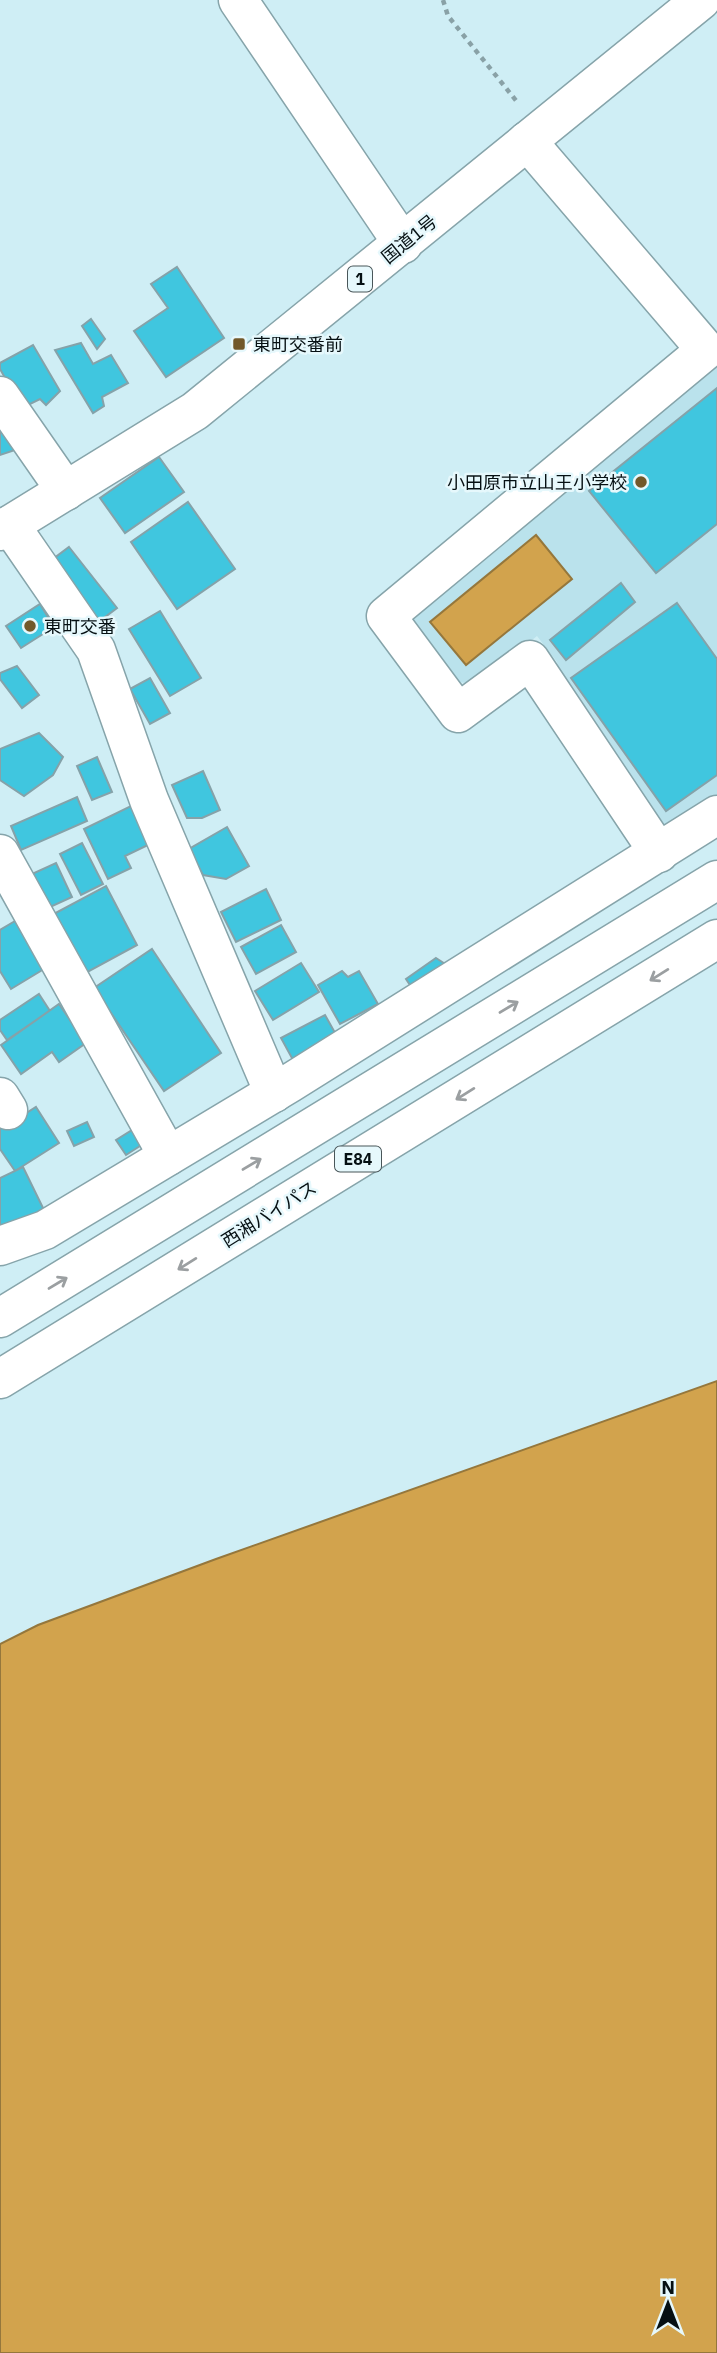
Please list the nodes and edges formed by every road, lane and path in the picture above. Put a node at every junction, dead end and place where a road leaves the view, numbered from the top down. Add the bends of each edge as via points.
1 (238, 0) edge
2 (443, 0) edge
3 (701, 0) edge
4 (533, 136) junction
5 (403, 244) junction
6 (0, 396) edge
7 (66, 491) junction
8 (5, 528) edge
9 (717, 815) edge
10 (659, 853) junction
11 (0, 855) edge
12 (717, 880) edge
13 (717, 939) edge
14 (274, 1093) junction
15 (168, 1156) junction
16 (0, 1246) edge
17 (0, 1318) edge
18 (0, 1379) edge

1 - 5 main road
2 - 4 path via 449,16
3 - 4 main road, 国道1号 / 1
4 - 5 main road, 国道1号 / 1
4 - 10 main road via 706,350 386,616 458,713 530,660
5 - 7 main road, 国道1号 / 1 via 195,411
6 - 7 main road
7 - 8 main road, 国道1号 / 1
8 - 14 main road via 96,650 149,800
9 - 10 main road
10 - 14 main road
11 - 15 main road
17 -> 12 main road
13 -> 18 main road, 西湘バイパス / E84
14 - 15 main road
15 - 16 main road via 46,1230

